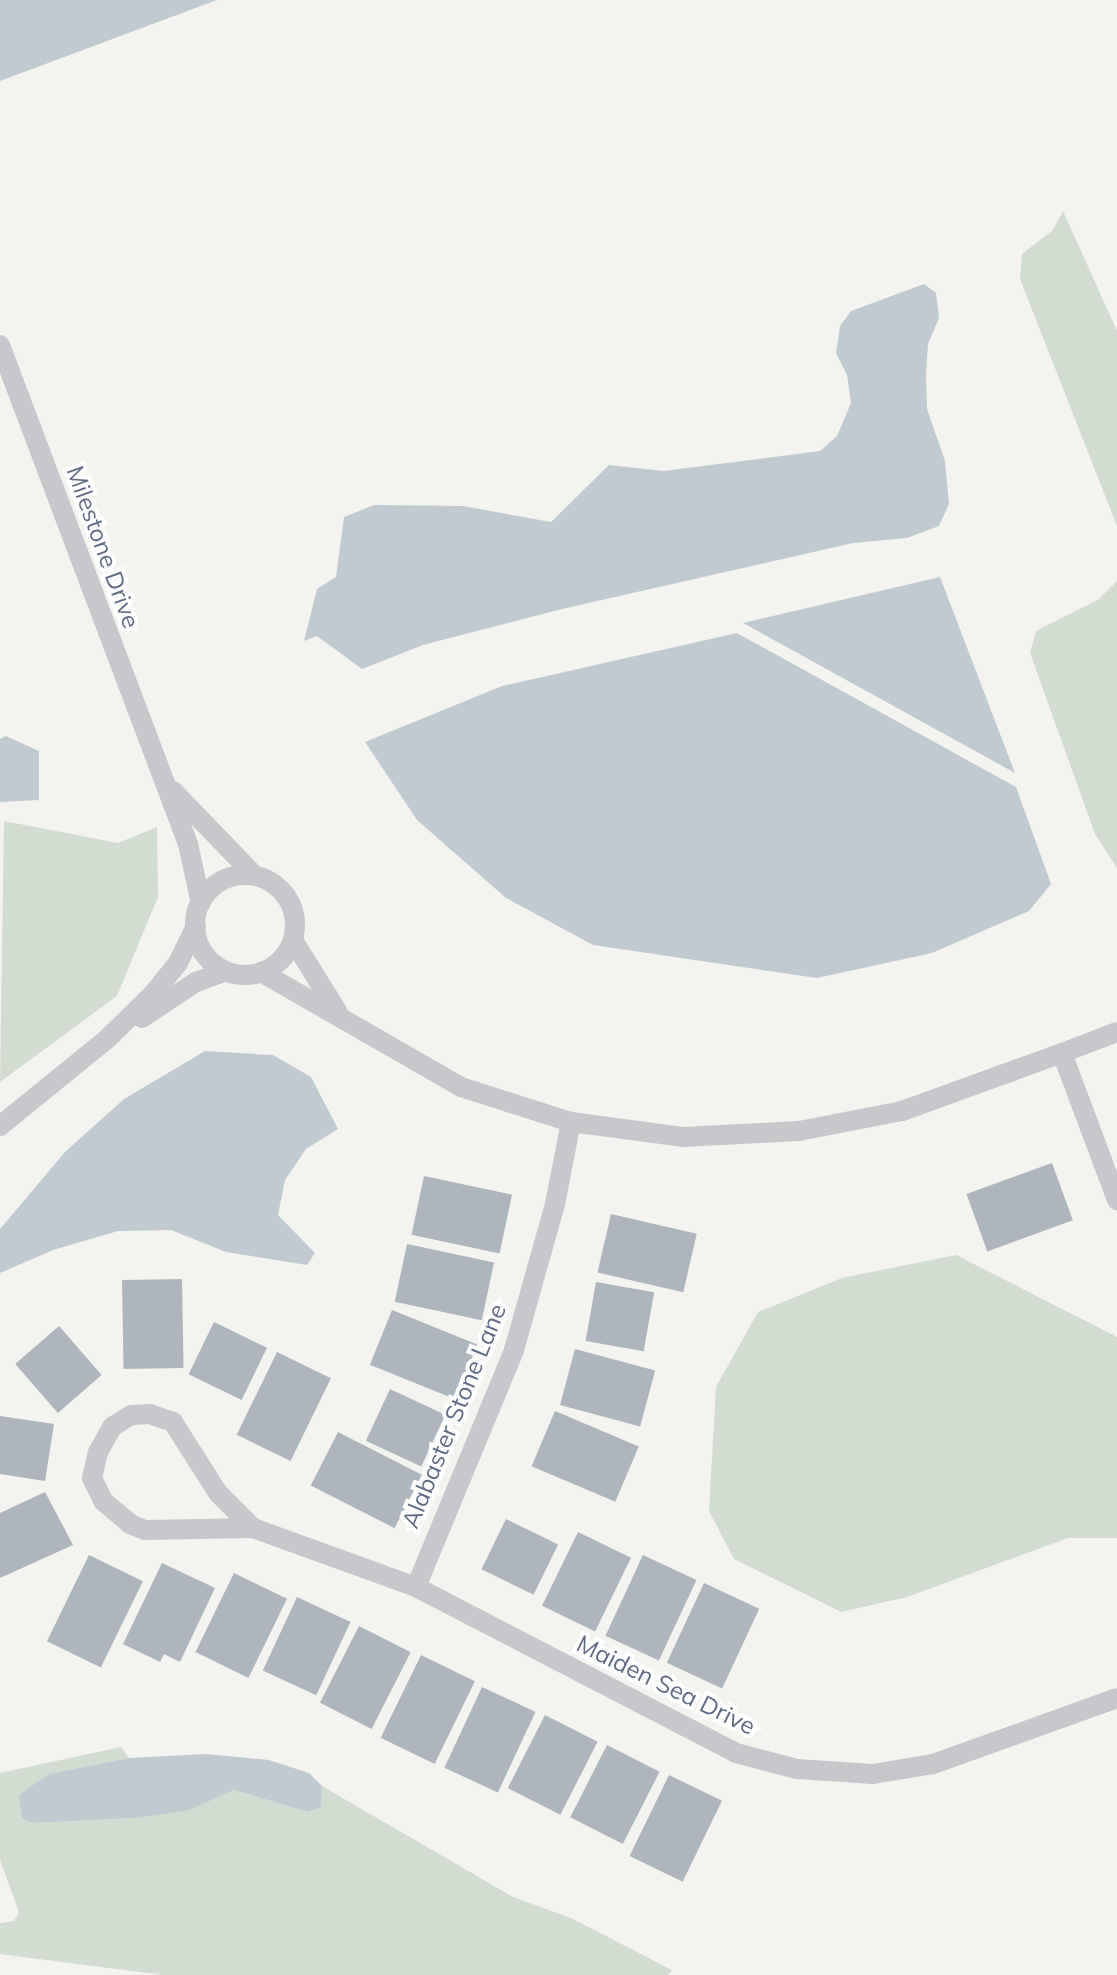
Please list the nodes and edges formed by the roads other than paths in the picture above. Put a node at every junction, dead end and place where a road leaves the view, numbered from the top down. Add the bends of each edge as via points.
1 (0, 345) edge
2 (157, 768) junction
3 (255, 876) junction
4 (201, 903) junction
5 (196, 926) junction
6 (293, 940) junction
7 (226, 971) junction
8 (261, 972) junction
9 (339, 1014) junction
10 (1117, 1032) edge
11 (107, 1039) junction
12 (1062, 1053) junction
13 (571, 1122) junction
14 (0, 1126) edge
15 (1117, 1200) edge
16 (253, 1528) junction
17 (416, 1587) junction
18 (1117, 1698) edge

1 - 2 street, Milestone Drive
2 - 3 street, Milestone Drive via 191,814
2 - 4 street, Milestone Drive via 188,844
3 - 4 street via 218,883
3 - 6 street, Milestone Drive via 271,882 292,907
4 - 5 street, Milestone Drive
5 - 7 street via 204,953
5 - 11 street, Milestone Drive via 178,963
6 - 8 street via 286,954
6 - 9 street, Milestone Drive
7 - 8 street
7 - 11 street via 196,982
8 - 9 street
9 - 13 street via 461,1087
10 - 12 street
11 - 14 street
12 - 13 street via 902,1111 799,1131 684,1137
12 - 15 street
13 - 17 street, Alabaster Stone Lane via 555,1204 514,1350
16 - 16 street via 218,1493 173,1422 150,1414 131,1415 112,1427 92,1478 115,1515 145,1530
16 - 17 street, Maiden Sea Drive
17 - 18 street, Maiden Sea Drive via 736,1753 797,1769 873,1774 933,1764

